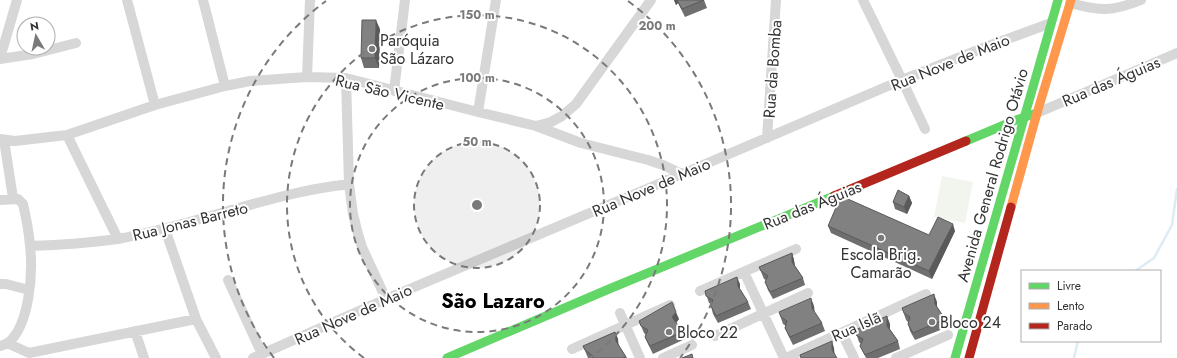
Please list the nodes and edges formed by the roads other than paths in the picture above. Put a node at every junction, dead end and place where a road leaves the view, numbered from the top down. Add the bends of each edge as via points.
1 (17, 0) edge
2 (127, 0) edge
3 (203, 0) edge
4 (310, 0) edge
5 (405, 0) edge
6 (496, 0) edge
7 (651, 0) edge
8 (776, 0) edge
9 (863, 0) edge
10 (1058, 0) edge
11 (1141, 0) edge
12 (1070, 2) edge
13 (1052, 23) junction
14 (76, 43) dead end
15 (1177, 53) edge
16 (0, 58) edge
17 (307, 77) junction
18 (346, 78) junction
19 (902, 80) junction
20 (225, 86) junction
21 (394, 91) junction
22 (155, 106) junction
23 (478, 112) junction
24 (1037, 113) junction
25 (1024, 117) junction
26 (536, 126) junction
27 (925, 129) dead end
28 (67, 135) junction
29 (767, 138) junction
30 (2, 140) edge
31 (682, 174) junction
32 (349, 184) junction
33 (13, 198) junction
34 (0, 200) edge
35 (997, 211) junction
36 (1009, 214) junction
37 (165, 229) junction
38 (118, 239) junction
39 (30, 246) junction
40 (796, 249) dead end
41 (744, 272) junction
42 (228, 280) dead end
43 (0, 284) edge
44 (29, 290) junction
45 (700, 291) dead end
46 (808, 293) dead end
47 (926, 294) dead end
48 (386, 299) junction
49 (670, 305) edge
50 (620, 313) dead end
51 (764, 314) junction
52 (196, 319) junction
53 (626, 325) junction
54 (135, 331) junction
55 (842, 333) junction
56 (948, 335) dead end
57 (715, 336) dead end
58 (4, 345) edge
59 (692, 345) dead end
60 (572, 349) dead end
61 (29, 356) edge
62 (258, 356) edge
63 (144, 358) edge
64 (216, 358) edge
65 (446, 358) edge
66 (640, 358) edge
67 (663, 358) edge
68 (785, 358) edge
69 (854, 358) edge
70 (896, 358) edge
71 (955, 358) edge
72 (969, 358) edge

1 - 16 street
2 - 22 street
3 - 20 street
4 - 17 street
5 - 21 street
6 - 23 street
7 - 26 street via 576,104 562,116
8 - 29 street, Rua da Bomba
9 - 19 street
10 - 13 street, Avenida General Rodrigo Otávio
11 - 12 street via 1102,10
12 - 24 street, Avenida General Rodrigo Otávio
13 - 19 street, Rua Nove de Maio via 991,44
13 - 25 street, Avenida General Rodrigo Otávio
14 - 16 street via 33,54
15 - 24 street, Rua das Águias
17 - 18 street, Rua São Vicente
17 - 20 street, Rua São Vicente via 250,81
18 - 21 street, Rua São Vicente
18 - 32 street
19 - 27 street
19 - 29 street, Rua Nove de Maio
20 - 22 street, Rua São Vicente
21 - 23 street, Rua São Vicente
22 - 28 street, Rua São Vicente
23 - 26 street, Rua São Vicente
24 - 25 street, Rua das Águias
24 - 36 street, Avenida General Rodrigo Otávio
25 - 35 street, Avenida General Rodrigo Otávio
25 - 65 street, Rua das Águias
26 - 31 street, Rua São Vicente via 581,143 648,160
28 - 30 street, Rua São Vicente
28 - 38 street
29 - 31 street, Rua Nove de Maio
30 - 33 street
31 - 48 street, Rua Nove de Maio
32 - 37 street, Rua Jonas Barreto via 292,194
32 - 48 street via 358,234
33 - 34 street
33 - 39 street via 23,204
35 - 36 street
35 - 71 street, Avenida General Rodrigo Otávio
36 - 72 street, Avenida General Rodrigo Otávio
37 - 38 street, Rua Jonas Barreto
37 - 52 street
38 - 39 street, Rua Jonas Barreto
39 - 44 street
40 - 41 street
41 - 45 street
41 - 51 street
42 - 62 street
43 - 44 street
44 - 58 street via 22,321 13,337
46 - 51 street
47 - 55 street, Rua Islã
48 - 62 street, Rua Nove de Maio
49 - 53 street
50 - 53 street
51 - 57 street
51 - 68 street
52 - 54 street
52 - 64 street
53 - 60 street
53 - 66 street
54 - 61 street
54 - 63 street
55 - 68 street, Rua Islã
55 - 69 street
56 - 70 street
58 - 61 street
59 - 67 street

